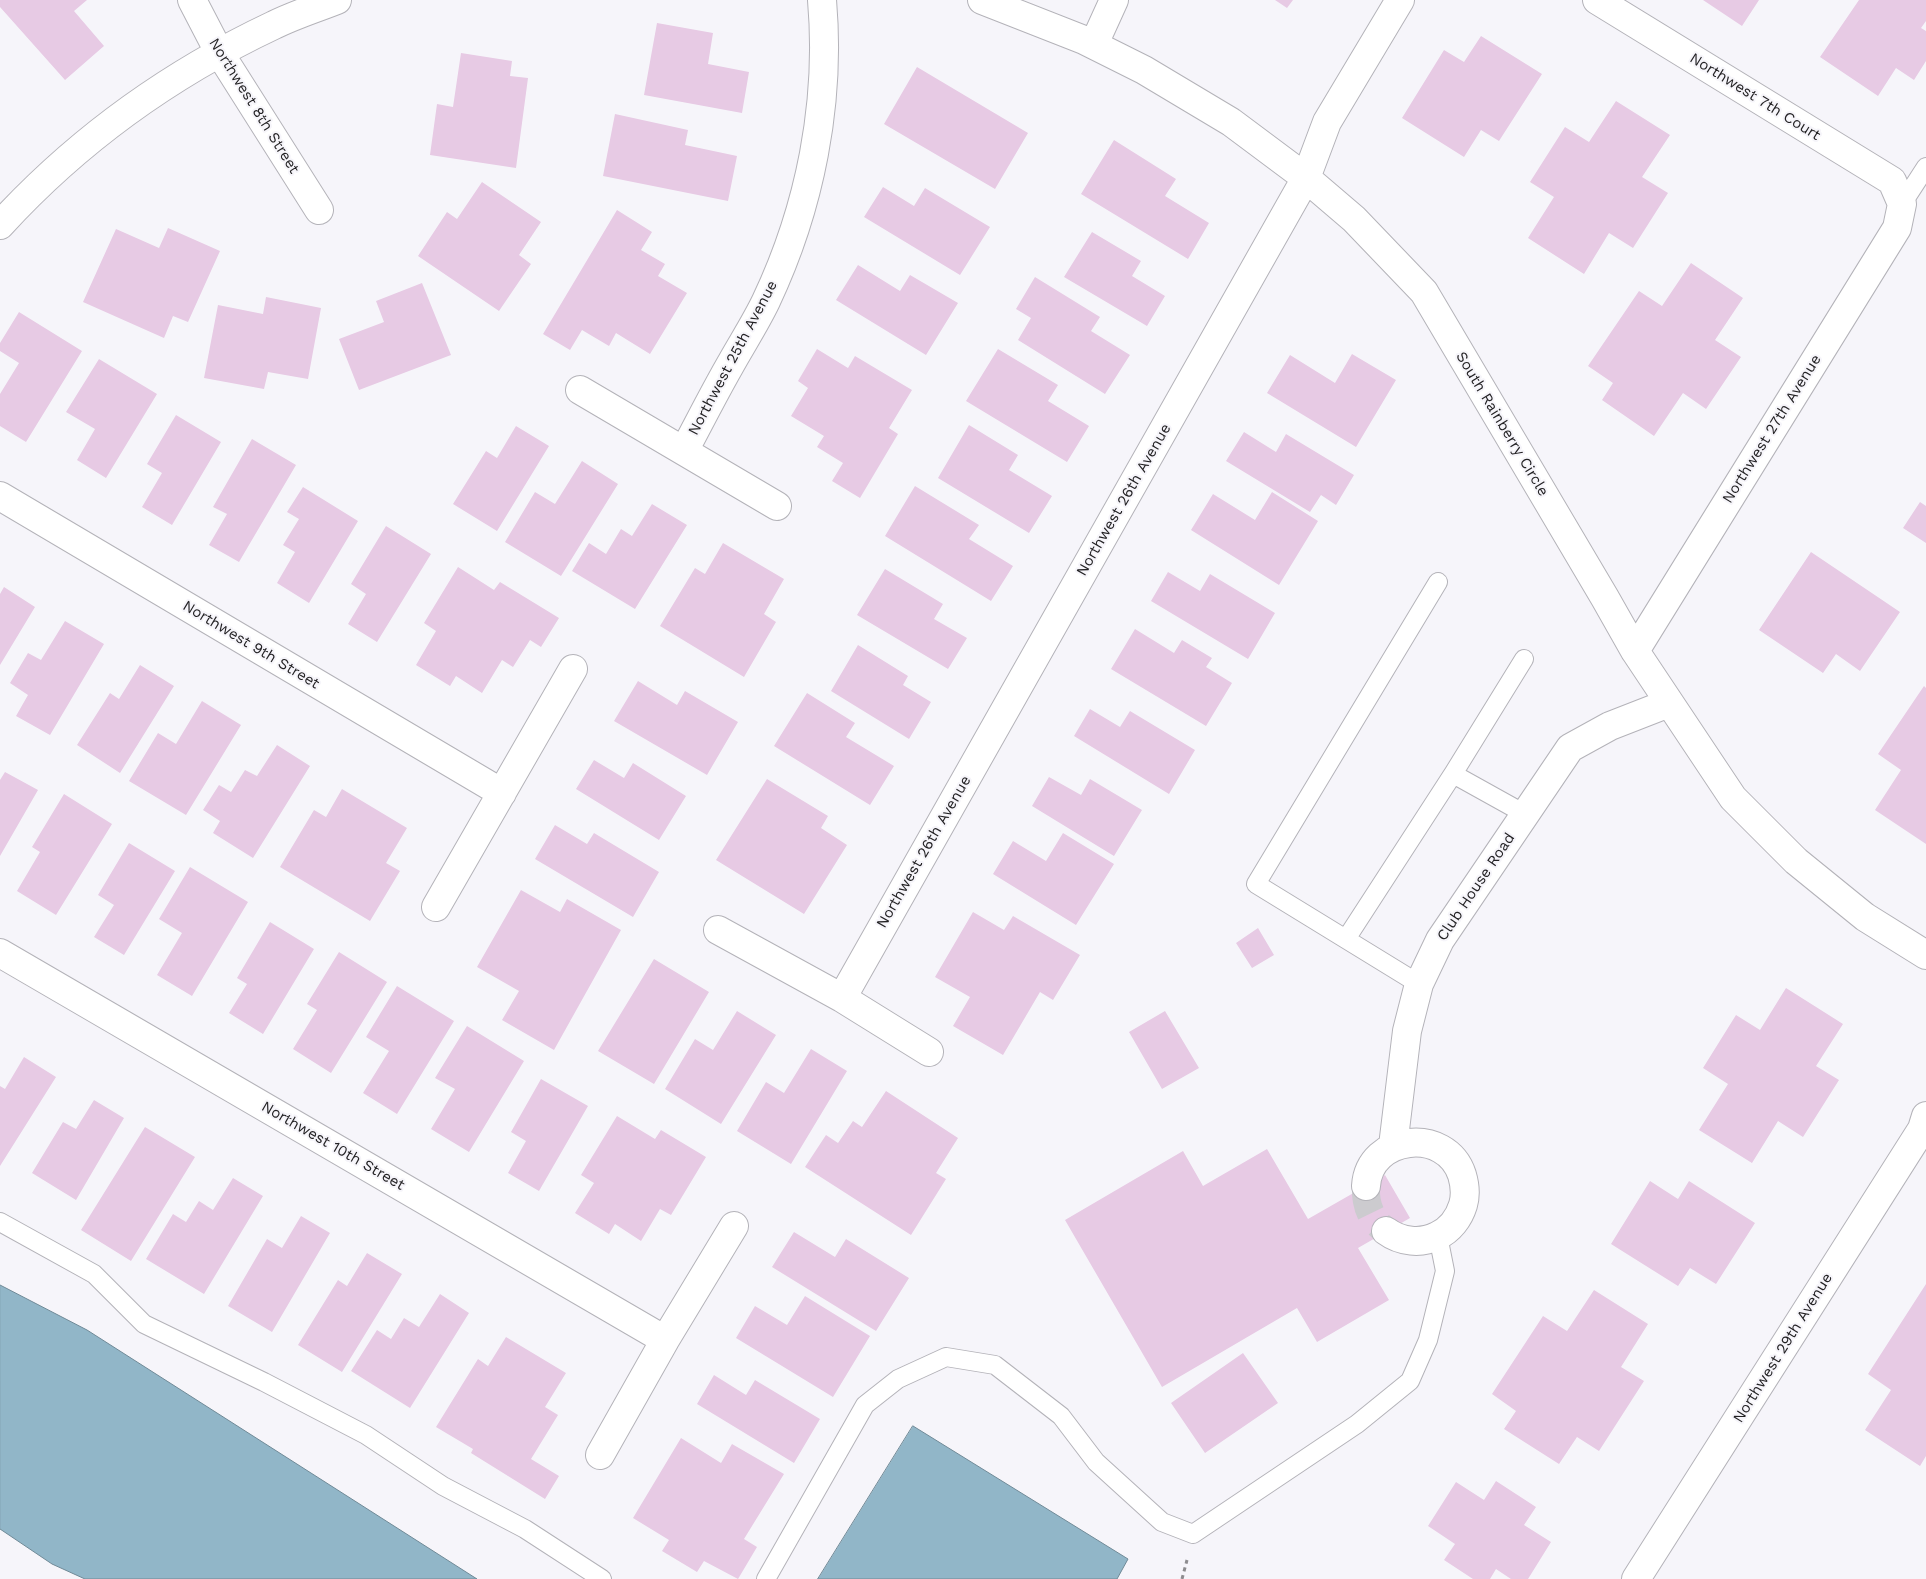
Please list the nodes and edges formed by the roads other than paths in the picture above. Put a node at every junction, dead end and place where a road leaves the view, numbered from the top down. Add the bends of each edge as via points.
1 (192, 0) edge
2 (338, 0) edge
3 (822, 0) edge
4 (982, 0) edge
5 (1114, 0) edge
6 (1400, 0) edge
7 (1597, 0) edge
8 (1038, 10) edge
9 (1094, 44) junction
10 (219, 52) junction
11 (1926, 167) edge
12 (1306, 178) junction
13 (1902, 204) junction
14 (319, 210) dead end
15 (0, 225) edge
16 (580, 390) dead end
17 (684, 451) junction
18 (0, 496) edge
19 (777, 506) dead end
20 (1438, 582) dead end
21 (1635, 651) junction
22 (1524, 659) dead end
23 (573, 668) dead end
24 (1669, 703) junction
25 (1452, 774) junction
26 (502, 793) junction
27 (1525, 814) junction
28 (436, 907) dead end
29 (718, 930) dead end
30 (1346, 939) junction
31 (0, 953) edge
32 (1926, 955) edge
33 (1419, 984) junction
34 (842, 998) junction
35 (929, 1052) dead end
36 (1926, 1116) edge
37 (1393, 1146) junction
38 (1366, 1186) tunnel mouth
39 (0, 1222) edge
40 (734, 1226) dead end
41 (1386, 1231) tunnel mouth
42 (1438, 1236) junction
43 (665, 1340) junction
44 (600, 1455) dead end
45 (602, 1579) edge
46 (766, 1579) edge
47 (1636, 1579) edge

1 - 10 street, Northwest 8th Street
2 - 10 street via 276,24
3 - 17 street, Northwest 25th Avenue via 822,104 809,180 795,230 766,302
4 - 8 street, South Rainberry Circle
5 - 9 street
6 - 12 street, Northwest 26th Avenue via 1327,122
7 - 13 street, Northwest 7th Court via 1892,181
8 - 9 street, South Rainberry Circle
9 - 12 street, South Rainberry Circle via 1231,122
10 - 14 street, Northwest 8th Street
10 - 15 street via 175,78 99,132 29,193
11 - 13 lane
12 - 21 street, South Rainberry Circle via 1354,219 1424,292
12 - 34 street, Northwest 26th Avenue
13 - 21 street, Northwest 27th Avenue via 1897,228
16 - 17 street, Northwest 25th Avenue
17 - 19 street, Northwest 25th Avenue
18 - 26 street, Northwest 9th Street
20 - 30 lane via 1256,884
21 - 24 street, South Rainberry Circle
22 - 25 lane
23 - 26 street
24 - 27 street, Club House Road via 1610,726 1570,748
24 - 32 street, South Rainberry Circle via 1733,798 1796,861 1866,917
25 - 27 lane
25 - 30 lane
26 - 28 street
27 - 33 street, Club House Road via 1440,940
29 - 34 street
30 - 33 lane
31 - 43 street, Northwest 10th Street
33 - 37 street, Club House Road via 1407,1031
34 - 35 street
36 - 47 street, Northwest 29th Avenue via 1922,1130
37 - 38 street via 1370,1168
37 - 42 street via 1423,1142 1438,1147 1451,1156 1460,1169 1465,1184 1460,1214
39 - 45 lane via 94,1274 144,1324 366,1435 443,1486 525,1529
40 - 43 street
41 - 42 street via 1407,1240 1423,1241
42 - 46 lane via 1445,1271 1428,1340 1410,1381 1357,1424 1193,1534 1162,1522 1096,1462 1061,1416 995,1365 946,1357 898,1379 866,1405
43 - 44 street

